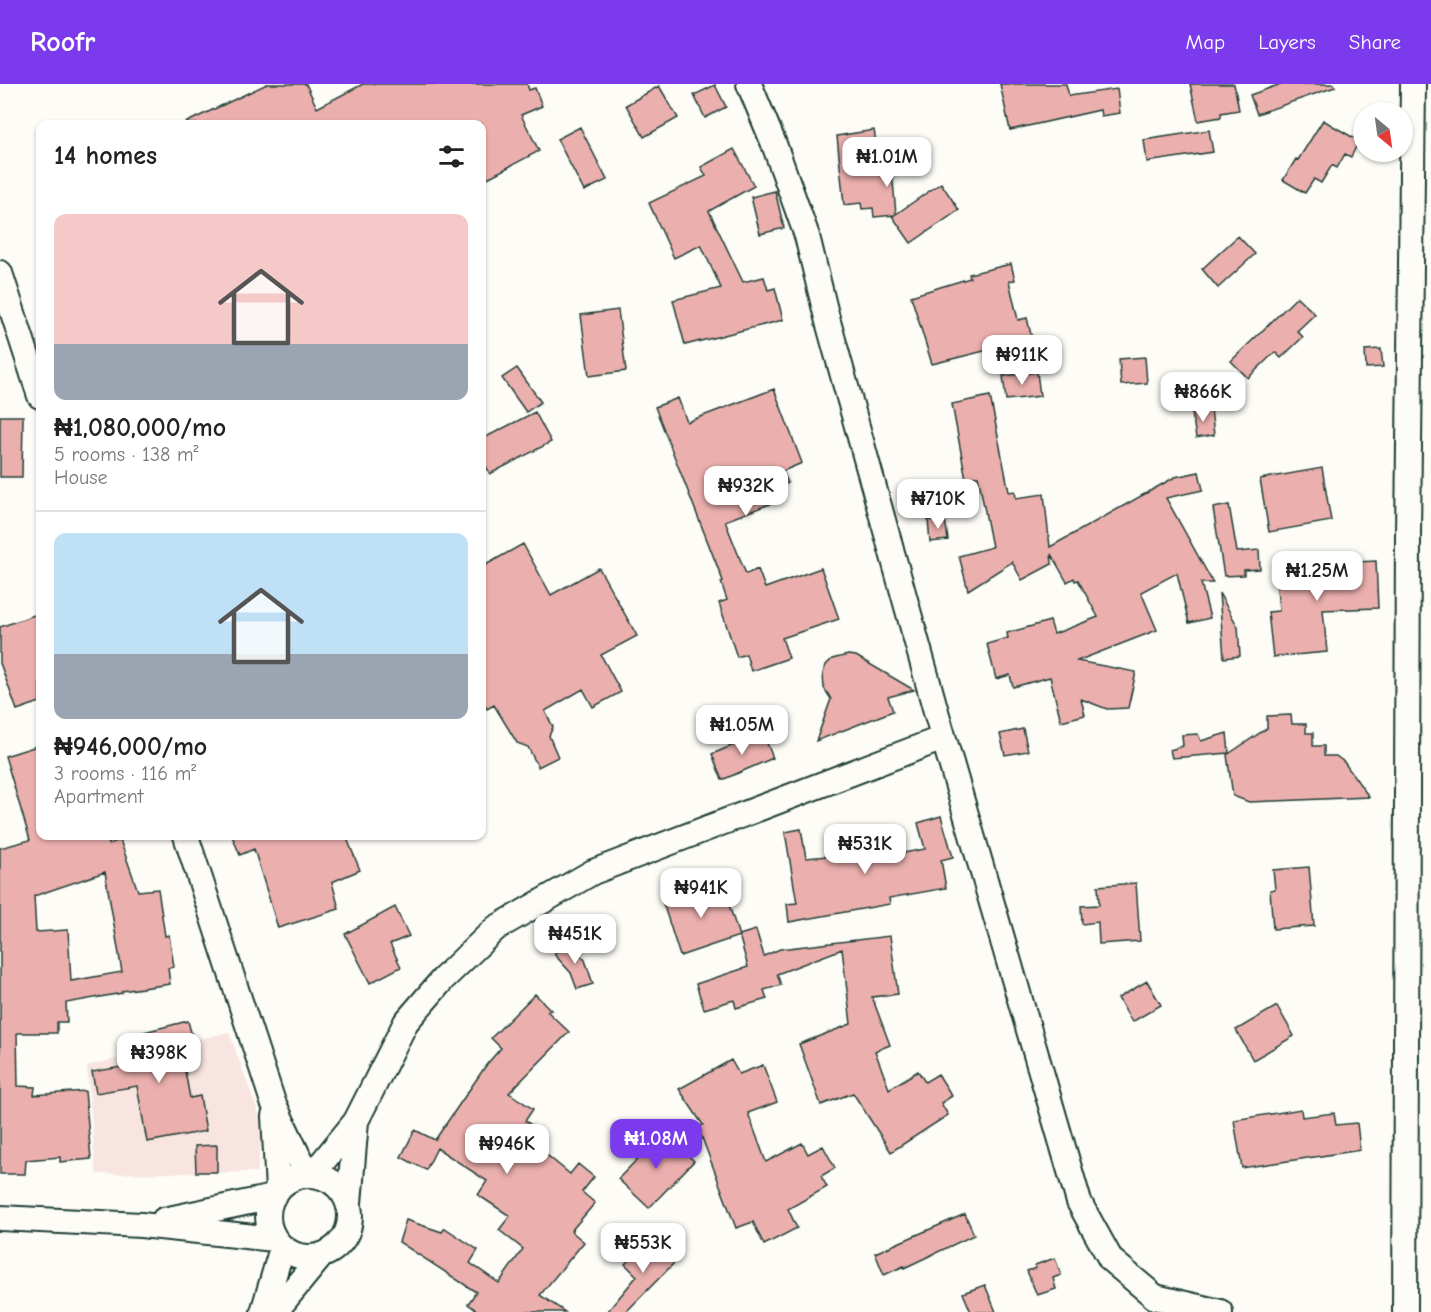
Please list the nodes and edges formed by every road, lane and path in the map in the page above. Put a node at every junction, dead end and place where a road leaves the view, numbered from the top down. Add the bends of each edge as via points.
1 (750, 84) edge
2 (1413, 84) edge
3 (0, 273) edge
4 (36, 384) edge
5 (943, 738) junction
6 (187, 840) edge
7 (273, 1102) junction
8 (356, 1121) junction
9 (309, 1175) junction
10 (275, 1193) junction
11 (349, 1203) junction
12 (0, 1218) edge
13 (141, 1225) junction
14 (278, 1244) junction
15 (321, 1256) junction
16 (263, 1312) edge
17 (275, 1312) edge
18 (1220, 1312) edge
19 (1405, 1312) edge

1 - 5 street via 807,236
2 - 19 street
3 - 4 street
5 - 8 street via 593,872 496,928 443,979 406,1023
5 - 18 street via 1079,1202 1111,1260 1155,1297
6 - 7 street
7 - 9 street
7 - 10 street
8 - 9 street
8 - 11 street
9 - 10 street via 296,1177
9 - 11 street via 328,1179 341,1189
10 - 13 street
10 - 14 street via 268,1219
11 - 15 street via 350,1225 340,1245
12 - 13 street
13 - 14 street
14 - 15 street via 300,1257
14 - 16 street
15 - 17 street

